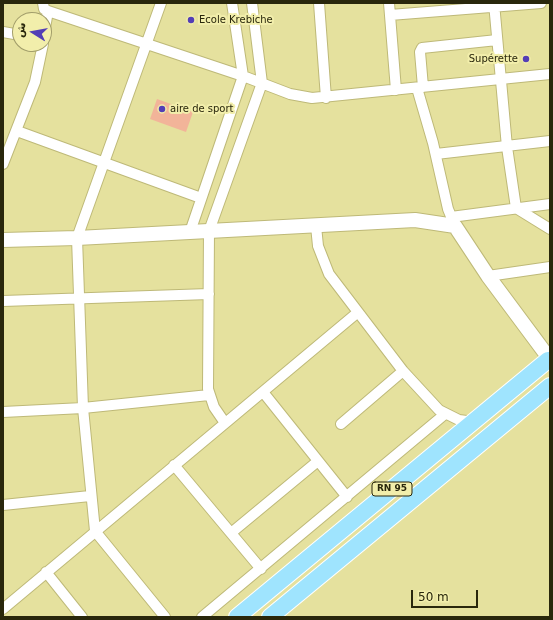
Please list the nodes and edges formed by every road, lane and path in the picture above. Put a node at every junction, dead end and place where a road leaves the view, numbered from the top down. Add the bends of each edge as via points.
1 (161, 3) edge
2 (232, 3) edge
3 (252, 3) edge
4 (319, 3) edge
5 (389, 3) edge
6 (541, 3) edge
7 (495, 5) edge
8 (45, 7) edge
9 (390, 16) junction
10 (498, 40) junction
11 (146, 44) junction
12 (41, 52) edge
13 (550, 74) edge
14 (243, 76) junction
15 (501, 79) junction
16 (262, 83) junction
17 (420, 88) junction
18 (396, 90) junction
19 (326, 98) junction
20 (17, 131) junction
21 (550, 141) edge
22 (508, 146) junction
23 (436, 154) junction
24 (104, 162) junction
25 (3, 164) edge
26 (201, 198) junction
27 (550, 204) edge
28 (516, 208) junction
29 (453, 222) junction
30 (316, 226) junction
31 (550, 229) edge
32 (210, 231) junction
33 (190, 232) junction
34 (77, 238) junction
35 (3, 240) edge
36 (550, 267) edge
37 (488, 276) junction
38 (209, 294) junction
39 (78, 299) junction
40 (3, 301) edge
41 (357, 313) junction
42 (546, 353) edge
43 (404, 371) junction
44 (550, 386) edge
45 (263, 392) junction
46 (209, 395) junction
47 (83, 408) junction
48 (3, 412) edge
49 (445, 414) junction
50 (474, 422) junction
51 (225, 423) junction
52 (341, 424) dead end
53 (318, 461) junction
54 (174, 465) junction
55 (90, 496) junction
56 (347, 497) junction
57 (3, 504) edge
58 (94, 531) junction
59 (231, 533) junction
60 (261, 570) junction
61 (46, 572) junction
62 (3, 609) edge
63 (82, 617) edge
64 (165, 617) edge
65 (202, 617) edge
66 (237, 617) edge
67 (270, 617) edge

1 - 11 street
2 - 14 street
3 - 16 street
4 - 19 street
5 - 9 street
6 - 7 street
7 - 9 street
7 - 10 street
8 - 11 street
9 - 18 street
10 - 15 street
10 - 17 street via 421,49
11 - 14 street
11 - 24 street
12 - 20 street via 35,82
13 - 15 street
14 - 16 street
14 - 26 street
15 - 17 street
15 - 22 street
16 - 19 street via 294,95
16 - 32 street
17 - 18 street
17 - 23 street
18 - 19 street
20 - 24 street
20 - 25 street
21 - 22 street
22 - 23 street
22 - 28 street
23 - 29 street
24 - 26 street
24 - 34 street
26 - 33 street
27 - 28 street
28 - 29 street
28 - 31 street
29 - 30 main road via 415,220
29 - 37 main road
30 - 32 main road
30 - 41 street via 318,246 324,265
32 - 33 main road
32 - 38 street
33 - 34 main road
34 - 35 main road
34 - 39 street
36 - 37 street
37 - 42 main road via 528,333
38 - 39 street
38 - 46 street
39 - 40 street
39 - 47 street
41 - 43 street
41 - 45 street
42 - 50 highway, RN 95
43 - 49 street via 434,406
43 - 52 street
44 - 67 highway, RN 95
45 - 51 street
45 - 53 street
46 - 47 street
46 - 51 street
47 - 48 street
47 - 55 street
49 - 50 street via 459,420
49 - 56 street
50 - 66 highway, RN 95
51 - 54 street
53 - 56 street
53 - 59 street
54 - 58 street
54 - 59 street
55 - 57 street
55 - 58 street
56 - 60 street
58 - 61 street
58 - 64 street
59 - 60 street
60 - 65 street
61 - 62 street
61 - 63 street

